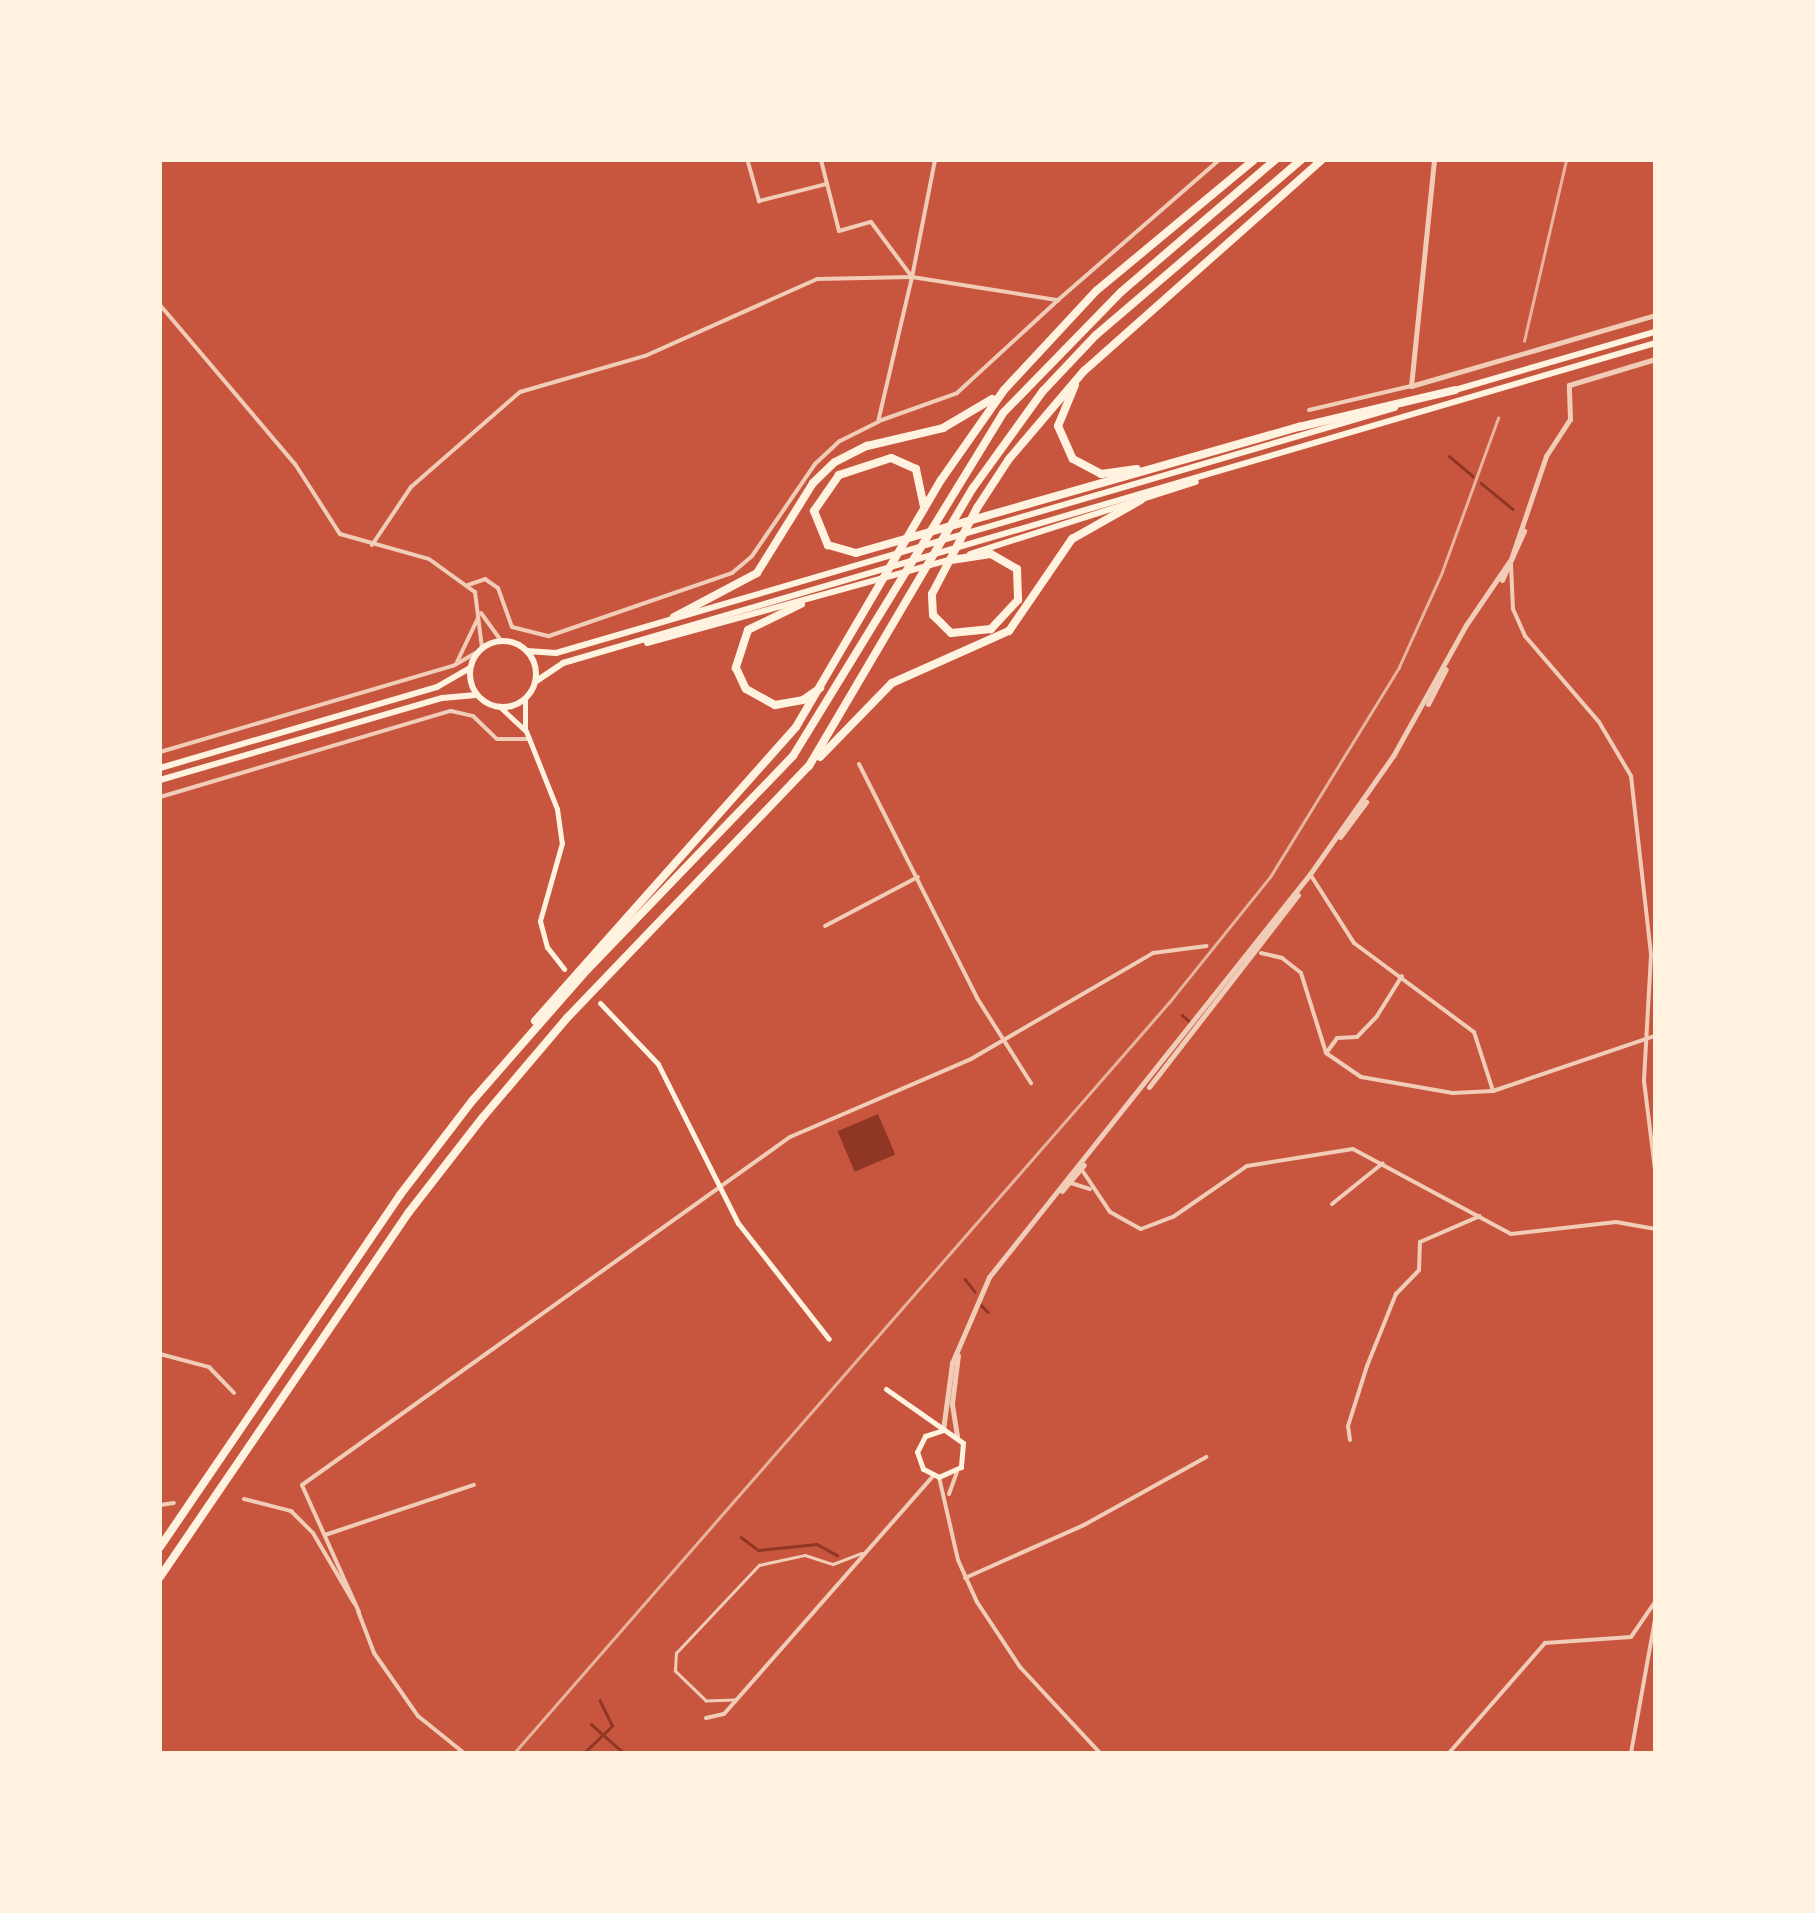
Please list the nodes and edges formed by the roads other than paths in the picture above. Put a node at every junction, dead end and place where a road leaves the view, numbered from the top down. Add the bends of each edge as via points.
1 (821, 160) edge
2 (935, 160) edge
3 (1219, 160) edge
4 (1254, 160) edge
5 (1276, 160) edge
6 (1301, 160) edge
7 (1322, 160) edge
8 (1434, 160) edge
9 (748, 162) edge
10 (826, 184) junction
11 (912, 278) junction
12 (1058, 300) junction
13 (160, 305) edge
14 (1655, 315) edge
15 (1655, 332) edge
16 (1655, 343) edge
17 (1655, 359) edge
18 (1084, 371) junction
19 (1576, 382) junction
20 (1411, 386) junction
21 (1004, 390) junction
22 (1454, 390) junction
23 (1309, 410) dead end
24 (878, 422) junction
25 (1296, 448) junction
26 (1215, 450) junction
27 (1141, 500) junction
28 (921, 514) junction
29 (372, 545) junction
30 (951, 560) junction
31 (1512, 560) junction
32 (1511, 569) junction
33 (468, 585) junction
34 (801, 604) junction
35 (479, 608) junction
36 (674, 618) junction
37 (501, 641) junction
38 (480, 649) junction
39 (526, 651) junction
40 (597, 653) junction
41 (453, 666) junction
42 (470, 668) junction
43 (830, 678) junction
44 (535, 682) junction
45 (476, 695) junction
46 (525, 699) junction
47 (501, 708) junction
48 (526, 731) junction
49 (530, 738) junction
50 (160, 752) edge
51 (859, 764) dead end
52 (809, 766) junction
53 (160, 768) edge
54 (160, 780) edge
55 (160, 797) edge
56 (1311, 875) junction
57 (918, 878) junction
58 (825, 926) dead end
59 (1207, 946) dead end
60 (1258, 949) junction
61 (584, 966) junction
62 (564, 969) dead end
63 (1402, 976) junction
64 (600, 1003) dead end
65 (1655, 1036) edge
66 (1647, 1038) junction
67 (1002, 1040) junction
68 (1326, 1053) junction
69 (1031, 1083) dead end
70 (1493, 1091) junction
71 (1383, 1163) junction
72 (1080, 1168) junction
73 (1655, 1169) edge
74 (1070, 1183) junction
75 (720, 1192) junction
76 (1093, 1192) junction
77 (1332, 1204) dead end
78 (1480, 1216) junction
79 (1655, 1229) edge
80 (829, 1339) dead end
81 (160, 1354) edge
82 (886, 1388) dead end
83 (234, 1393) dead end
84 (913, 1411) junction
85 (943, 1430) junction
86 (925, 1436) junction
87 (957, 1436) junction
88 (1350, 1440) dead end
89 (1206, 1456) dead end
90 (923, 1470) junction
91 (956, 1472) junction
92 (936, 1476) junction
93 (474, 1485) dead end
94 (919, 1490) junction
95 (244, 1499) dead end
96 (948, 1499) junction
97 (174, 1503) dead end
98 (160, 1505) edge
99 (325, 1535) junction
100 (160, 1547) edge
101 (862, 1553) junction
102 (160, 1576) edge
103 (965, 1578) junction
104 (1655, 1602) edge
105 (359, 1612) junction
106 (1655, 1620) edge
107 (736, 1700) junction
108 (706, 1718) dead end
109 (464, 1753) edge
110 (1100, 1753) edge
111 (1450, 1753) edge
112 (1632, 1753) edge

1 - 10 street
2 - 11 street
3 - 12 street
4 - 21 highway via 1096,291
5 - 61 highway via 1046,364 1003,413 793,756
6 - 52 highway via 1096,335 1042,391 958,512
7 - 18 highway
8 - 20 street
9 - 10 street via 759,201
10 - 11 street via 838,230 871,222
11 - 12 street
11 - 24 street
11 - 29 street via 806,282 645,356 520,392 412,487
12 - 24 street via 957,393
13 - 29 street via 295,464 340,534
14 - 20 street
15 - 22 highway
16 - 25 highway
17 - 19 street
18 - 26 highway via 1058,426 1062,444 1086,469 1131,470
18 - 30 highway via 1056,398 977,508 939,576 933,615 951,633 978,634 1012,611 1021,588 1010,562 991,554
19 - 31 street via 1568,388 1570,419 1546,456
19 - 32 street via 1574,418 1551,452
20 - 23 street
21 - 28 highway
21 - 36 highway via 943,428 867,446 835,462 812,483 756,573
22 - 26 highway
22 - 36 highway
24 - 33 street via 840,441 815,464 752,556 732,573 549,636 512,626 498,588 485,579
25 - 27 highway
25 - 40 highway
26 - 28 highway via 856,553 828,545 814,512 839,474 890,458 916,469 925,492
27 - 30 highway
27 - 52 highway via 1106,514 1072,539 1009,631 892,682
28 - 43 highway
29 - 33 street via 429,559
30 - 34 highway
31 - 32 street
31 - 56 street via 1466,625 1394,756
32 - 56 street via 1473,619 1402,749
32 - 66 street via 1514,609 1525,636 1599,722 1631,776 1651,954
33 - 35 street
34 - 40 highway
34 - 43 highway via 748,630 736,658 740,678 755,697 775,705 803,700
35 - 37 street
35 - 38 street
35 - 41 street via 478,631
36 - 39 highway via 556,653
37 - 38 highway
37 - 39 highway
38 - 41 street
38 - 42 highway
39 - 44 highway
40 - 44 highway via 548,670
41 - 50 street
42 - 45 highway
42 - 53 highway via 437,687
43 - 61 highway via 739,796
44 - 46 highway
45 - 47 highway
45 - 54 highway via 442,698
46 - 47 highway
46 - 48 main road
47 - 48 main road
48 - 49 main road
49 - 55 street via 498,740 473,716 451,712
49 - 62 main road via 561,826 560,854 540,921 547,947
51 - 57 street via 874,804
52 - 102 highway via 583,1001 409,1212
56 - 60 street
56 - 63 street via 1354,943
57 - 58 street
57 - 67 street
59 - 67 street via 1153,952
60 - 68 street via 1301,973
60 - 72 street
61 - 100 highway via 400,1194
63 - 68 street via 1377,1016 1356,1037 1337,1038
63 - 70 street via 1474,1032
64 - 75 main road via 666,1077
65 - 66 street
66 - 70 street
66 - 73 street via 1644,1081
67 - 69 street
67 - 75 street via 816,1122
68 - 70 street via 1361,1077 1453,1092
71 - 76 street via 1353,1149 1247,1166 1190,1207 1141,1228 1120,1220
71 - 77 street
71 - 78 street
72 - 74 street
72 - 76 street
72 - 85 street via 1004,1256 974,1306 952,1363
74 - 76 street
74 - 87 street via 999,1268 974,1312 955,1368
75 - 80 main road
75 - 99 street via 302,1486
78 - 79 street via 1512,1234 1616,1222
78 - 88 street via 1420,1242 1419,1270 1396,1294 1367,1366 1348,1426
81 - 83 street via 208,1367
82 - 84 main road
84 - 85 main road
84 - 86 main road
85 - 86 main road
85 - 87 main road
86 - 90 main road via 917,1452
87 - 91 main road via 965,1456
89 - 103 street via 1084,1525
90 - 92 main road
90 - 94 street
91 - 92 main road
91 - 96 street
92 - 94 street
92 - 96 street
93 - 99 street
94 - 101 street
95 - 105 street via 290,1511 312,1534
96 - 103 street
97 - 98 street
99 - 105 street
101 - 107 street
101 - 107 lane via 833,1564 805,1555 759,1565 676,1653 674,1672 706,1701 723,1706
103 - 110 street via 1020,1667
104 - 111 street via 1632,1637 1545,1643
105 - 109 street via 374,1653 418,1716
106 - 112 street
107 - 108 street via 717,1719

